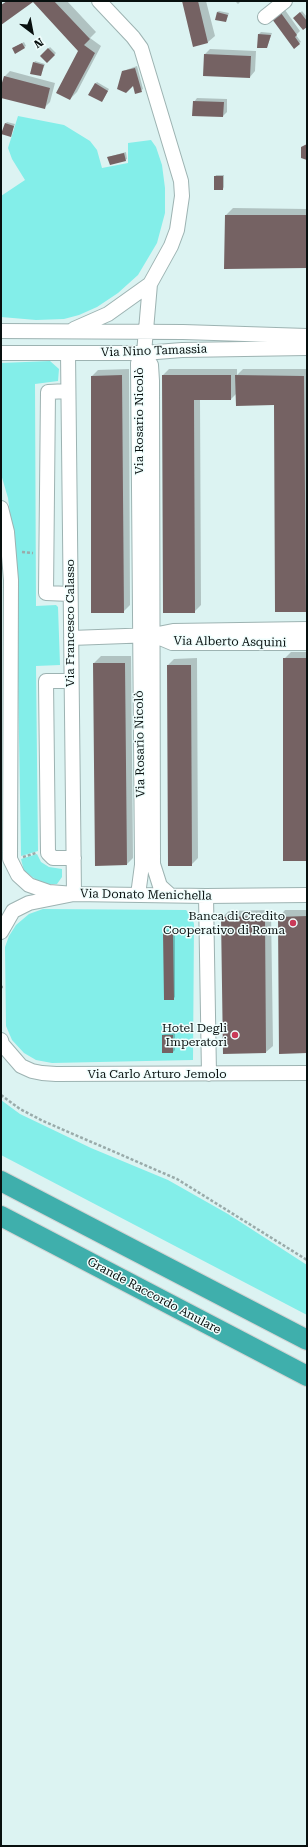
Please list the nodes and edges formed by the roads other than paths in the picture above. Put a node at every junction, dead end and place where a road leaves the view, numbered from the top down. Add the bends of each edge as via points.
1 (100, 1) edge
2 (285, 1) edge
3 (264, 18) dead end
4 (150, 284) junction
5 (1, 331) edge
6 (64, 332) junction
7 (145, 333) junction
8 (307, 336) edge
9 (307, 348) edge
10 (68, 352) junction
11 (1, 353) edge
12 (144, 353) junction
13 (68, 391) junction
14 (1, 508) edge
15 (70, 594) junction
16 (6, 619) edge
17 (307, 628) edge
18 (139, 635) junction
19 (153, 635) junction
20 (71, 638) junction
21 (307, 643) edge
22 (6, 650) edge
23 (70, 681) junction
24 (74, 858) junction
25 (74, 894) junction
26 (138, 895) junction
27 (170, 895) junction
28 (307, 895) edge
29 (206, 896) junction
30 (1, 932) edge
31 (1, 1040) edge
32 (307, 1073) edge
33 (209, 1074) junction
34 (1, 1181) edge
35 (1, 1216) edge
36 (307, 1340) edge
37 (307, 1376) edge

1 - 4 street via 141,48 181,181 181,213 177,230
2 - 3 street
4 - 6 street via 108,314 89,324
4 - 7 street
5 - 6 street, Via Nino Tamassia
6 - 7 street, Via Nino Tamassia
7 - 8 street, Via Nino Tamassia
7 - 12 street
9 - 12 street, Via Nino Tamassia
10 - 11 street, Via Nino Tamassia
10 - 12 street, Via Nino Tamassia
10 - 13 street, Via Francesco Calasso
12 - 18 street, Via Rosario Nicolò via 138,363
12 - 19 street, Via Rosario Nicolò via 151,365
13 - 15 street, Via Francesco Calasso
13 - 15 street via 48,392 46,593
14 - 16 street via 7,532 11,580
15 - 20 street, Via Francesco Calasso
16 - 22 street
17 - 19 street, Via Alberto Asquini via 173,631
18 - 19 street, Via Alberto Asquini
18 - 20 street, Via Alberto Asquini
18 - 26 street, Via Rosario Nicolò via 142,864
19 - 21 street, Via Alberto Asquini via 172,643
19 - 27 street, Via Rosario Nicolò via 153,864 160,886
20 - 23 street, Via Francesco Calasso
22 - 25 street via 10,859 18,875 29,885 49,892
23 - 24 street, Via Francesco Calasso
23 - 24 street via 46,681 48,853 54,858
24 - 25 street, Via Francesco Calasso
25 - 26 street, Via Donato Menichella
25 - 30 street, Via Donato Menichella via 29,903 13,911
26 - 27 street, Via Donato Menichella
27 - 29 street, Via Donato Menichella
28 - 29 street, Via Donato Menichella
29 - 33 street
31 - 33 street, Via Carlo Arturo Jemolo via 21,1066 42,1073
32 - 33 street, Via Carlo Arturo Jemolo
34 - 36 highway
35 - 37 highway, Grande Raccordo Anulare

